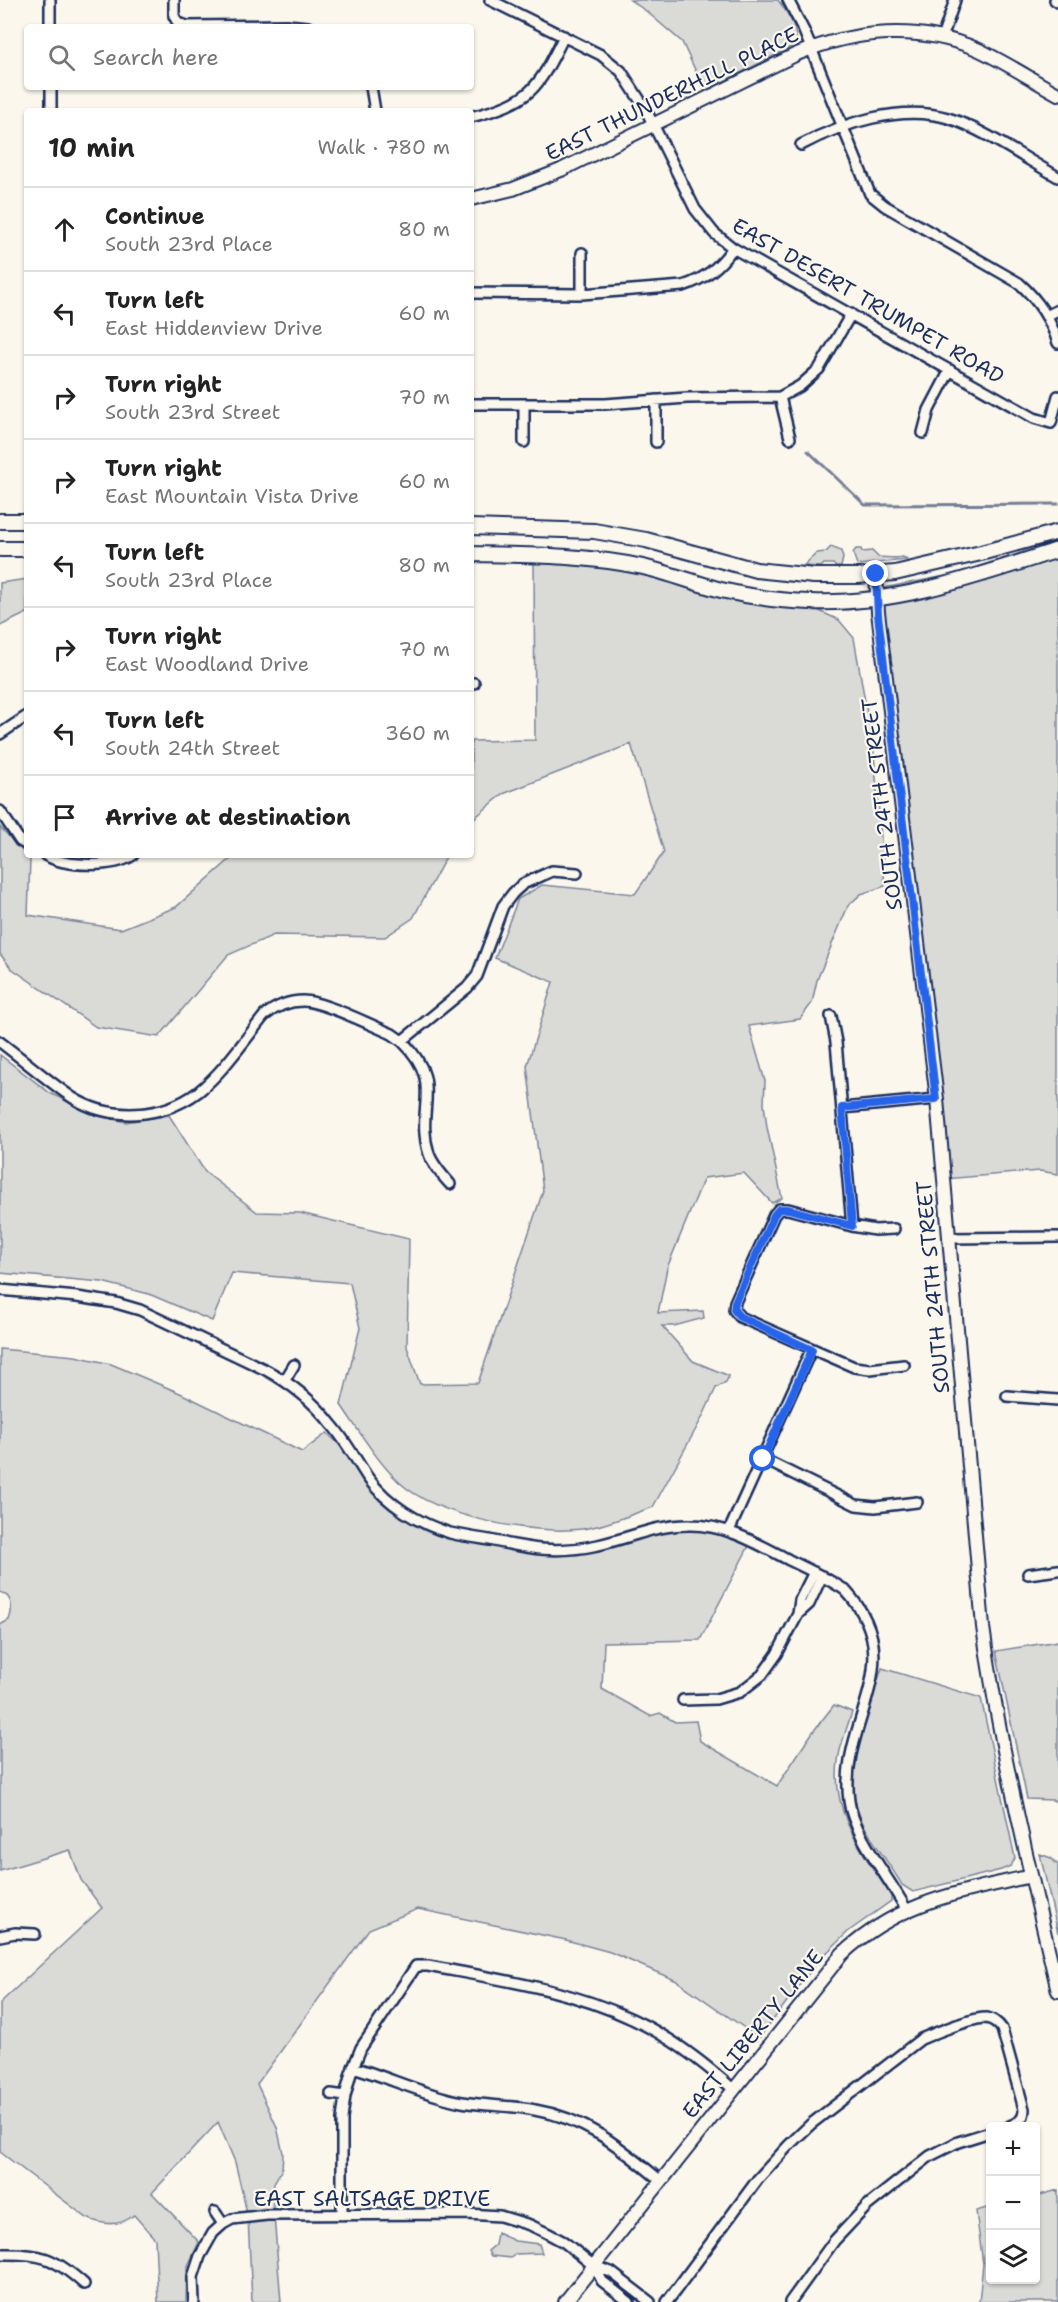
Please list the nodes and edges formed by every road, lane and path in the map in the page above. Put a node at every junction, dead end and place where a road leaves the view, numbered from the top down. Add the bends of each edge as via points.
1 (50, 0) edge
2 (174, 0) edge
3 (490, 0) edge
4 (788, 0) edge
5 (955, 0) edge
6 (50, 24) edge
7 (181, 24) edge
8 (564, 36) junction
9 (942, 38) junction
10 (811, 48) junction
11 (51, 90) edge
12 (372, 90) edge
13 (1058, 94) edge
14 (51, 108) edge
15 (374, 108) edge
16 (474, 116) edge
17 (654, 125) junction
18 (842, 127) junction
19 (801, 145) dead end
20 (1058, 177) edge
21 (474, 198) edge
22 (733, 248) junction
23 (582, 253) dead end
24 (474, 293) edge
25 (582, 294) junction
26 (1058, 310) edge
27 (850, 314) junction
28 (1046, 316) junction
29 (1058, 342) edge
30 (950, 370) junction
31 (1058, 396) edge
32 (780, 397) junction
33 (656, 400) junction
34 (474, 404) edge
35 (524, 404) junction
36 (923, 433) dead end
37 (790, 438) dead end
38 (524, 442) dead end
39 (656, 442) dead end
40 (0, 521) edge
41 (24, 521) edge
42 (474, 527) edge
43 (1058, 532) edge
44 (0, 549) edge
45 (24, 549) edge
46 (1058, 550) edge
47 (474, 554) edge
48 (876, 574) junction
49 (877, 599) junction
50 (24, 719) edge
51 (0, 735) edge
52 (0, 812) edge
53 (24, 843) edge
54 (50, 858) edge
55 (128, 858) edge
56 (577, 873) dead end
57 (831, 1016) dead end
58 (402, 1041) junction
59 (0, 1042) edge
60 (936, 1099) junction
61 (842, 1108) junction
62 (450, 1184) dead end
63 (852, 1226) junction
64 (894, 1229) dead end
65 (1058, 1237) edge
66 (948, 1238) junction
67 (0, 1290) edge
68 (812, 1350) junction
69 (294, 1365) dead end
70 (904, 1365) dead end
71 (285, 1380) junction
72 (1007, 1396) dead end
73 (1058, 1400) edge
74 (763, 1459) junction
75 (917, 1502) dead end
76 (729, 1531) junction
77 (1058, 1570) edge
78 (818, 1574) junction
79 (1028, 1574) dead end
80 (683, 1700) dead end
81 (1031, 1876) junction
82 (906, 1910) junction
83 (35, 1934) dead end
84 (0, 1936) edge
85 (1058, 1991) edge
86 (353, 2067) junction
87 (733, 2089) junction
88 (331, 2094) dead end
89 (345, 2096) junction
90 (1020, 2122) edge
91 (986, 2133) edge
92 (661, 2181) junction
93 (215, 2212) dead end
94 (342, 2215) junction
95 (223, 2223) junction
96 (0, 2254) edge
97 (594, 2266) junction
98 (84, 2284) dead end
99 (635, 2289) junction
100 (628, 2301) edge
101 (194, 2302) edge
102 (566, 2302) edge
103 (650, 2302) edge
104 (667, 2302) edge
105 (790, 2302) edge

1 - 6 street
2 - 7 street via 174,16
3 - 8 street, EAST DESERT TRUMPET ROAD
4 - 10 street
5 - 9 street
8 - 16 street via 528,95 506,107
8 - 17 street, EAST DESERT TRUMPET ROAD via 601,55 621,71
9 - 10 street, EAST THUNDERHILL PLACE via 872,33
9 - 13 street, EAST THUNDERHILL PLACE via 977,49
10 - 17 street, EAST THUNDERHILL PLACE
10 - 18 street
11 - 14 street
12 - 15 street
17 - 21 street, EAST THUNDERHILL PLACE via 547,176
17 - 22 street, EAST DESERT TRUMPET ROAD via 695,209 714,233
18 - 19 street
18 - 20 street via 887,115 936,115 981,133
18 - 28 street via 866,188 876,200 1013,279 1030,293
22 - 25 street via 712,272 683,286
22 - 27 street, EAST DESERT TRUMPET ROAD
23 - 25 street
24 - 25 street
26 - 28 street
27 - 30 street, EAST DESERT TRUMPET ROAD
27 - 32 street via 819,369
28 - 29 street
30 - 31 street, EAST DESERT TRUMPET ROAD via 1034,418 1051,423
30 - 36 street via 929,410
32 - 33 street
32 - 37 street
33 - 35 street
33 - 39 street
34 - 35 street
35 - 38 street
40 - 41 main road
42 - 48 main road via 594,531 646,540 756,570 814,576
43 - 48 main road via 940,564
44 - 45 main road
46 - 49 main road via 945,586
47 - 49 main road via 591,558 721,590 788,601
48 - 49 street, SOUTH 24TH STREET
49 - 60 street, SOUTH 24TH STREET
50 - 51 street
52 - 53 street
54 - 55 street via 88,865
56 - 58 street via 552,871 513,893 502,906 477,976
57 - 61 street
58 - 59 street via 319,1004 284,1004 264,1016 198,1092 144,1114 101,1111 74,1098
58 - 62 street via 422,1065 427,1083 425,1137 434,1164
60 - 61 street
60 - 66 street, SOUTH 24TH STREET
61 - 63 street
63 - 64 street
63 - 68 street via 779,1209 735,1302 734,1310 740,1317
65 - 66 street
66 - 81 street, SOUTH 24TH STREET via 983,1627
67 - 71 street via 77,1297 140,1310
68 - 70 street via 854,1367
68 - 74 street
69 - 71 street
71 - 76 street via 318,1408 383,1495 404,1512 449,1533 557,1551 601,1544 659,1527 692,1525
72 - 73 street
74 - 75 street via 856,1505
74 - 76 street
76 - 78 street
77 - 79 street
78 - 80 street via 769,1668 740,1692 716,1699
78 - 82 street via 854,1600 874,1642 875,1666 847,1768 849,1804 869,1848
81 - 82 street, EAST LIBERTY LANE via 938,1898
81 - 85 street, SOUTH 24TH STREET
82 - 87 street, EAST LIBERTY LANE via 864,1935 842,1954
83 - 84 street
86 - 87 street via 416,1966 428,1966 597,2004 657,2033
86 - 89 street
86 - 92 street via 441,2097 565,2117 603,2135
87 - 92 street, EAST LIBERTY LANE
88 - 89 street
89 - 94 street
90 - 104 street via 1024,2116 1023,2102 1002,2029 996,2021 986,2018 921,2039 811,2124 782,2152
91 - 105 street via 930,2156 867,2206 834,2241
92 - 97 street, EAST LIBERTY LANE
93 - 95 street
94 - 95 street, EAST SALTSAGE DRIVE via 267,2215
94 - 97 street, EAST SALTSAGE DRIVE via 500,2216 530,2225 572,2248
95 - 101 street via 200,2256 193,2277
96 - 98 street via 37,2255 66,2268
97 - 99 street, EAST SALTSAGE DRIVE via 611,2272
97 - 100 street, EAST SALTSAGE DRIVE via 602,2281
97 - 102 street, EAST LIBERTY LANE
99 - 100 street, EAST SALTSAGE DRIVE
99 - 103 street, EAST SALTSAGE DRIVE

